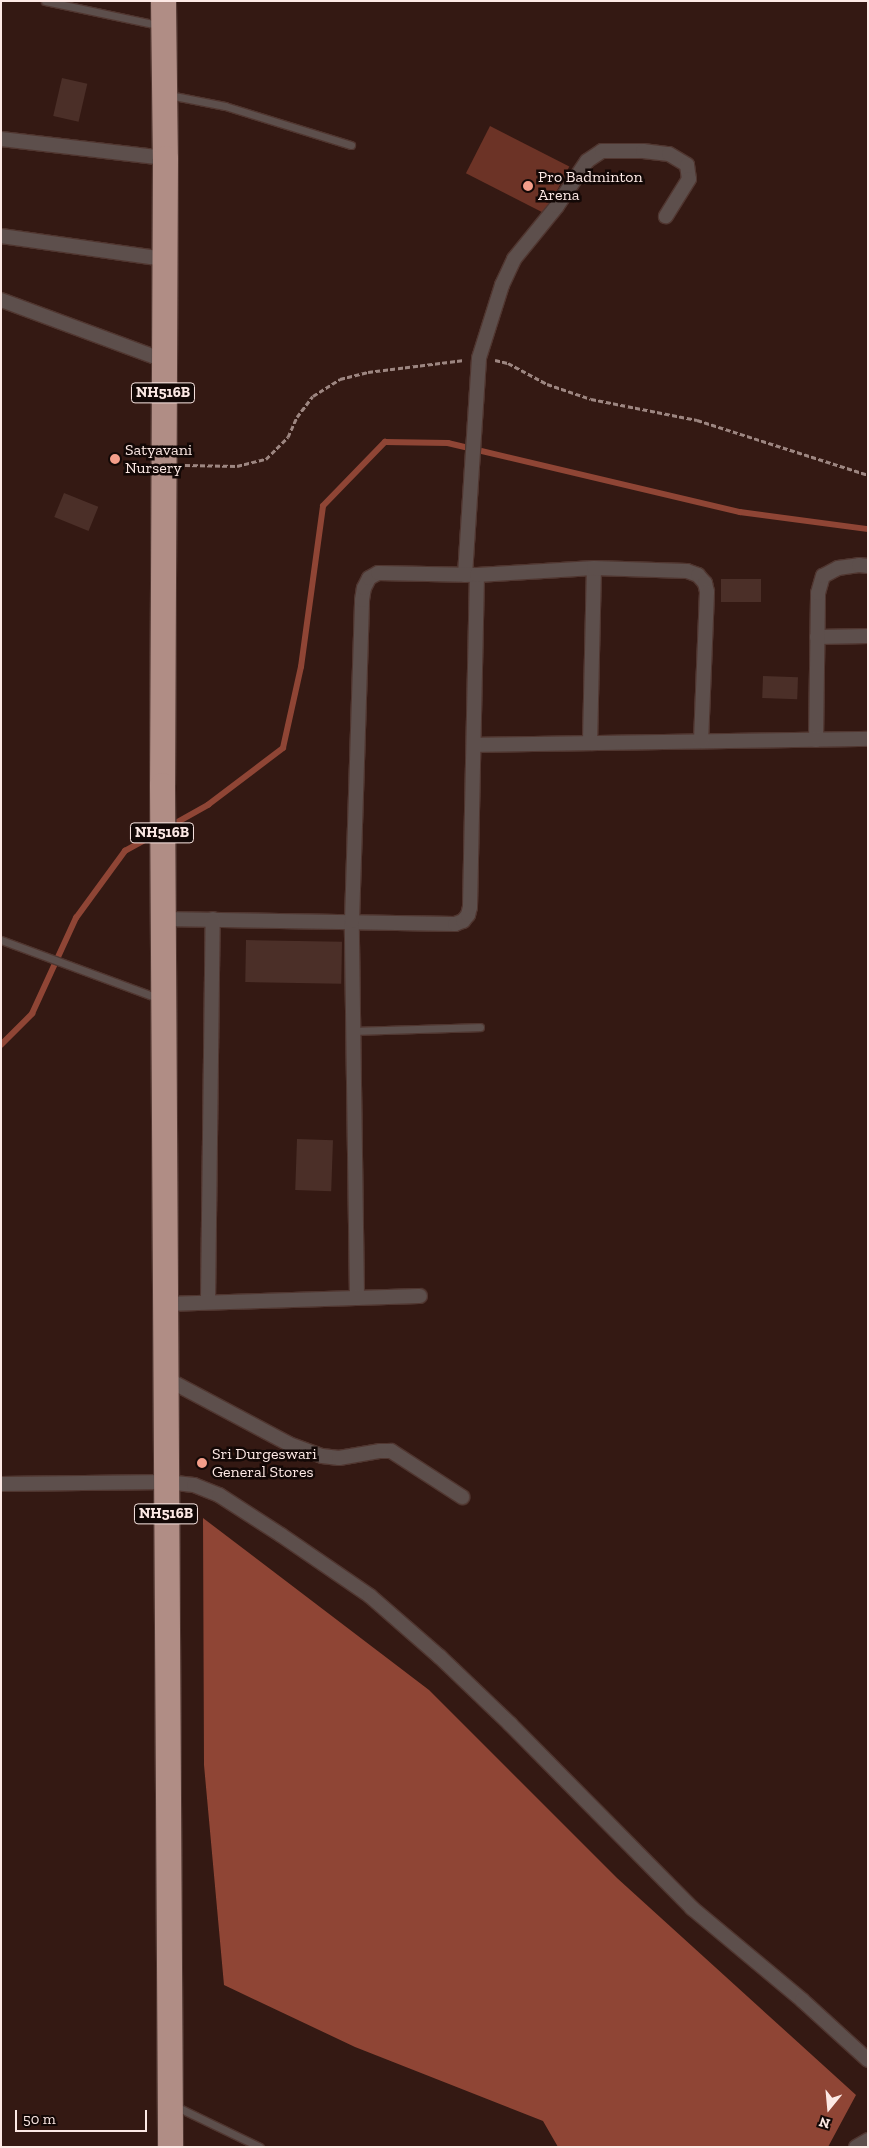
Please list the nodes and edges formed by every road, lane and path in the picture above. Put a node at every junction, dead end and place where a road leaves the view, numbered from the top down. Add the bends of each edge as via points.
1 (45, 1) edge
2 (163, 1) edge
3 (163, 26) junction
4 (164, 94) junction
5 (1, 139) edge
6 (351, 145) dead end
7 (165, 158) junction
8 (666, 216) dead end
9 (1, 236) edge
10 (164, 259) junction
11 (1, 300) edge
12 (479, 358) junction
13 (163, 360) junction
14 (164, 464) junction
15 (868, 475) edge
16 (868, 566) edge
17 (594, 568) junction
18 (471, 575) junction
19 (868, 636) edge
20 (817, 637) junction
21 (868, 739) edge
22 (816, 740) junction
23 (701, 741) junction
24 (590, 743) junction
25 (475, 745) junction
26 (163, 919) junction
27 (213, 920) junction
28 (352, 922) junction
29 (1, 940) edge
30 (163, 1000) junction
31 (480, 1027) dead end
32 (355, 1031) junction
33 (420, 1296) dead end
34 (357, 1298) junction
35 (208, 1302) junction
36 (165, 1304) junction
37 (165, 1378) junction
38 (166, 1482) junction
39 (1, 1484) edge
40 (462, 1497) dead end
41 (868, 2060) edge
42 (170, 2104) junction
43 (868, 2140) edge
44 (170, 2147) edge
45 (260, 2147) edge
46 (856, 2147) edge

1 - 3 lane
2 - 3 highway, NH516B
3 - 4 highway, NH516B
4 - 6 lane via 225,106
4 - 7 highway, NH516B
5 - 7 street
7 - 10 highway, NH516B
8 - 12 street via 689,179 687,165 669,154 643,151 602,151 587,160 557,206 514,259 502,285
9 - 10 street
10 - 13 highway, NH516B
11 - 13 street
12 - 14 path via 368,372 340,379 312,396 288,437 266,459 236,466
12 - 15 path via 508,363 547,384 591,399 697,420
12 - 18 street
13 - 14 highway, NH516B
14 - 26 highway, NH516B
16 - 20 street via 838,568 823,576 818,593
17 - 18 street
17 - 23 street via 687,571 698,575 705,583
17 - 24 street
18 - 25 street
18 - 28 street via 378,573 369,578 364,588
19 - 20 street
20 - 22 street
21 - 22 street
22 - 23 street
23 - 24 street
24 - 25 street
25 - 28 street via 468,915 455,924
26 - 27 street
26 - 30 highway, NH516B
27 - 28 street
27 - 35 street
28 - 32 street
29 - 30 lane
30 - 36 highway, NH516B
31 - 32 lane
32 - 34 street
33 - 34 street
34 - 35 street
35 - 36 street
36 - 37 highway, NH516B
37 - 38 highway, NH516B
37 - 40 street via 288,1444 322,1456 339,1458 390,1451
38 - 39 street
38 - 41 street via 194,1485 219,1495 370,1596 510,1724 692,1908
38 - 42 highway, NH516B
42 - 44 highway, NH516B
42 - 45 lane
43 - 46 street

